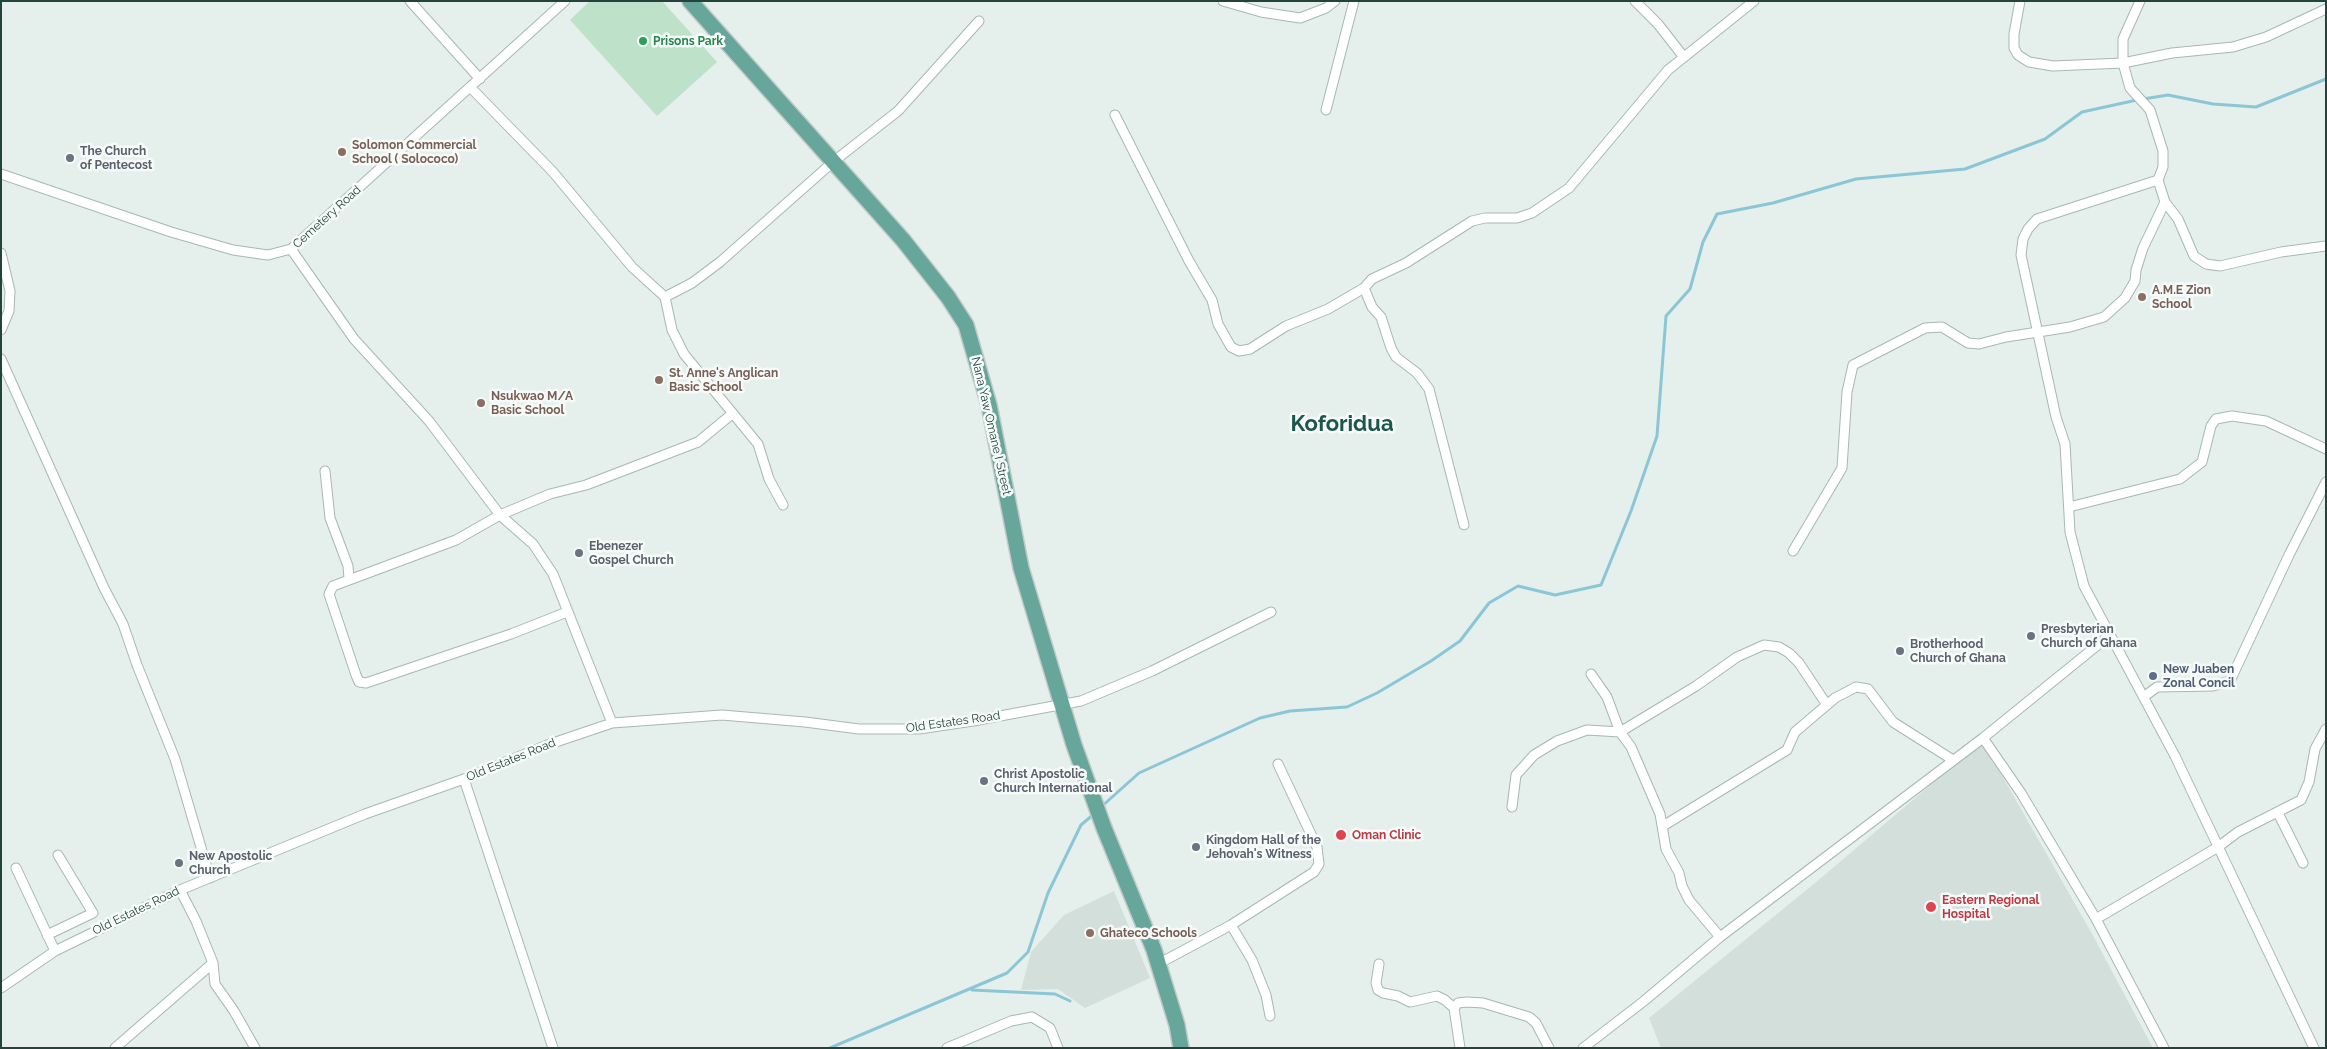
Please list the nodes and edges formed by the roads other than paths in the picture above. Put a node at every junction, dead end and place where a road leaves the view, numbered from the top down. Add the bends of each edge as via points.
1 (410, 1) edge
2 (565, 1) edge
3 (690, 1) edge
4 (1222, 1) edge
5 (1335, 1) edge
6 (1354, 1) edge
7 (1635, 1) edge
8 (1754, 1) edge
9 (2020, 1) edge
10 (2140, 1) edge
11 (2326, 9) edge
12 (979, 21) dead end
13 (1683, 56) junction
14 (2123, 63) junction
15 (480, 79) junction
16 (471, 88) junction
17 (1326, 110) dead end
18 (1115, 115) dead end
19 (833, 162) junction
20 (1, 174) edge
21 (2158, 180) junction
22 (2165, 202) junction
23 (2326, 246) edge
24 (291, 249) junction
25 (1, 254) edge
26 (1364, 288) junction
27 (665, 298) junction
28 (1, 330) edge
29 (2038, 332) junction
30 (1, 359) edge
31 (732, 414) junction
32 (2326, 449) edge
33 (325, 471) dead end
34 (2326, 482) edge
35 (784, 505) dead end
36 (2069, 507) junction
37 (500, 515) junction
38 (1464, 525) dead end
39 (1793, 552) dead end
40 (349, 579) junction
41 (567, 612) junction
42 (1271, 612) dead end
43 (2110, 635) junction
44 (1592, 674) dead end
45 (2145, 696) junction
46 (1062, 704) junction
47 (1827, 705) junction
48 (612, 723) junction
49 (2326, 729) edge
50 (1620, 732) junction
51 (1982, 738) junction
52 (1953, 760) junction
53 (1278, 764) dead end
54 (464, 779) junction
55 (1512, 807) dead end
56 (2278, 813) junction
57 (1663, 826) junction
58 (2218, 847) junction
59 (58, 855) dead end
60 (2302, 863) dead end
61 (16, 868) dead end
62 (210, 878) junction
63 (180, 890) junction
64 (2096, 918) junction
65 (1232, 924) junction
66 (47, 935) junction
67 (1720, 937) junction
68 (55, 950) junction
69 (213, 962) junction
70 (1158, 964) junction
71 (1379, 964) dead end
72 (1, 988) edge
73 (1454, 1008) junction
74 (1270, 1016) dead end
75 (115, 1048) edge
76 (255, 1048) edge
77 (553, 1048) edge
78 (947, 1048) edge
79 (1058, 1048) edge
80 (1182, 1048) edge
81 (1460, 1048) edge
82 (1549, 1048) edge
83 (1583, 1048) edge
84 (2164, 1048) edge
85 (2314, 1048) edge

1 - 15 street
2 - 15 street, Cemetery Road
3 - 19 main road, Nana Yaw Omane I Street
4 - 5 street via 1300,18
6 - 17 street
7 - 13 street
8 - 13 street
9 - 14 street via 2014,48 2029,62 2054,66
10 - 14 street via 2123,39
11 - 14 street via 2266,37 2233,47
12 - 19 street via 898,112
13 - 26 street via 1569,188 1532,213 1517,218 1472,221 1406,263 1372,280
14 - 21 street via 2130,88 2150,110 2163,151 2163,167
15 - 16 street, Cemetery Road
16 - 24 street, Cemetery Road
16 - 27 street via 553,172 632,267
18 - 26 street via 1212,300 1218,324 1231,347 1239,351 1250,349 1286,326 1328,309
19 - 27 street via 720,262
19 - 46 main road, Nana Yaw Omane I Street via 903,240 966,325 988,404 1021,568
20 - 24 street, Cemetery Road via 233,250 268,255
21 - 22 street
21 - 29 street via 2037,219 2028,229 2020,255
22 - 23 street via 2178,219 2194,256 2206,264 2220,266
22 - 29 street via 2143,248 2135,281 2125,298 2104,317
24 - 37 street via 354,339 429,421
25 - 28 street via 10,291 9,311
26 - 38 street via 1372,307 1381,317 1396,357 1418,373 1429,389
27 - 31 street via 672,330 684,354
29 - 36 street via 2065,444
29 - 39 street via 1979,344 1968,343 1942,327 1925,328 1853,365 1847,392 1842,468
30 - 62 street via 123,624 175,759
31 - 35 street via 758,444 769,478
31 - 37 street via 698,442
32 - 36 street via 2266,421 2232,416 2216,419 2211,426 2202,462 2180,479
33 - 40 street via 330,518 348,566
34 - 45 street via 2288,555 2230,681 2214,686 2157,687
36 - 43 street via 2070,532 2084,586
37 - 40 street via 456,540
37 - 41 street via 533,544 553,574
40 - 41 street via 333,586 329,594 359,682 366,683 438,660
41 - 48 street
42 - 46 street, Old Estates Road via 1152,671 1081,701
43 - 45 street
43 - 51 street
44 - 50 street via 1608,697
45 - 58 street
46 - 48 street, Old Estates Road via 919,729 859,729 722,715
46 - 70 main road, Nana Yaw Omane I Street via 1104,828
47 - 50 street via 1789,653 1764,644 1737,657
47 - 52 street via 1856,687 1862,687 1868,690 1893,722
47 - 57 street via 1795,732 1787,750
48 - 54 street, Old Estates Road
49 - 56 street via 2315,749 2310,782 2301,800
50 - 55 street via 1586,730 1557,741 1534,755 1516,776
50 - 57 street via 1631,747
51 - 52 street
51 - 64 street via 2021,793
52 - 67 street
53 - 65 street via 1317,847 1319,864 1305,879
54 - 62 street, Old Estates Road via 365,814
54 - 77 street
56 - 58 street via 2238,832
56 - 60 street
57 - 67 street via 1666,849 1689,900
58 - 64 street
58 - 85 street
59 - 66 street via 92,913
61 - 66 street
62 - 63 street, Old Estates Road
63 - 68 street, Old Estates Road
63 - 69 street
64 - 84 street
65 - 70 street
65 - 74 street via 1252,960
66 - 68 street
67 - 83 street
68 - 72 street, Old Estates Road
69 - 75 street
69 - 76 street via 214,984
70 - 80 main road
71 - 73 street via 1376,983 1382,993 1410,1002 1437,996
73 - 81 street
73 - 82 street via 1458,1003 1483,1003 1529,1017 1536,1023
78 - 79 street via 1011,1021 1032,1017 1050,1028

